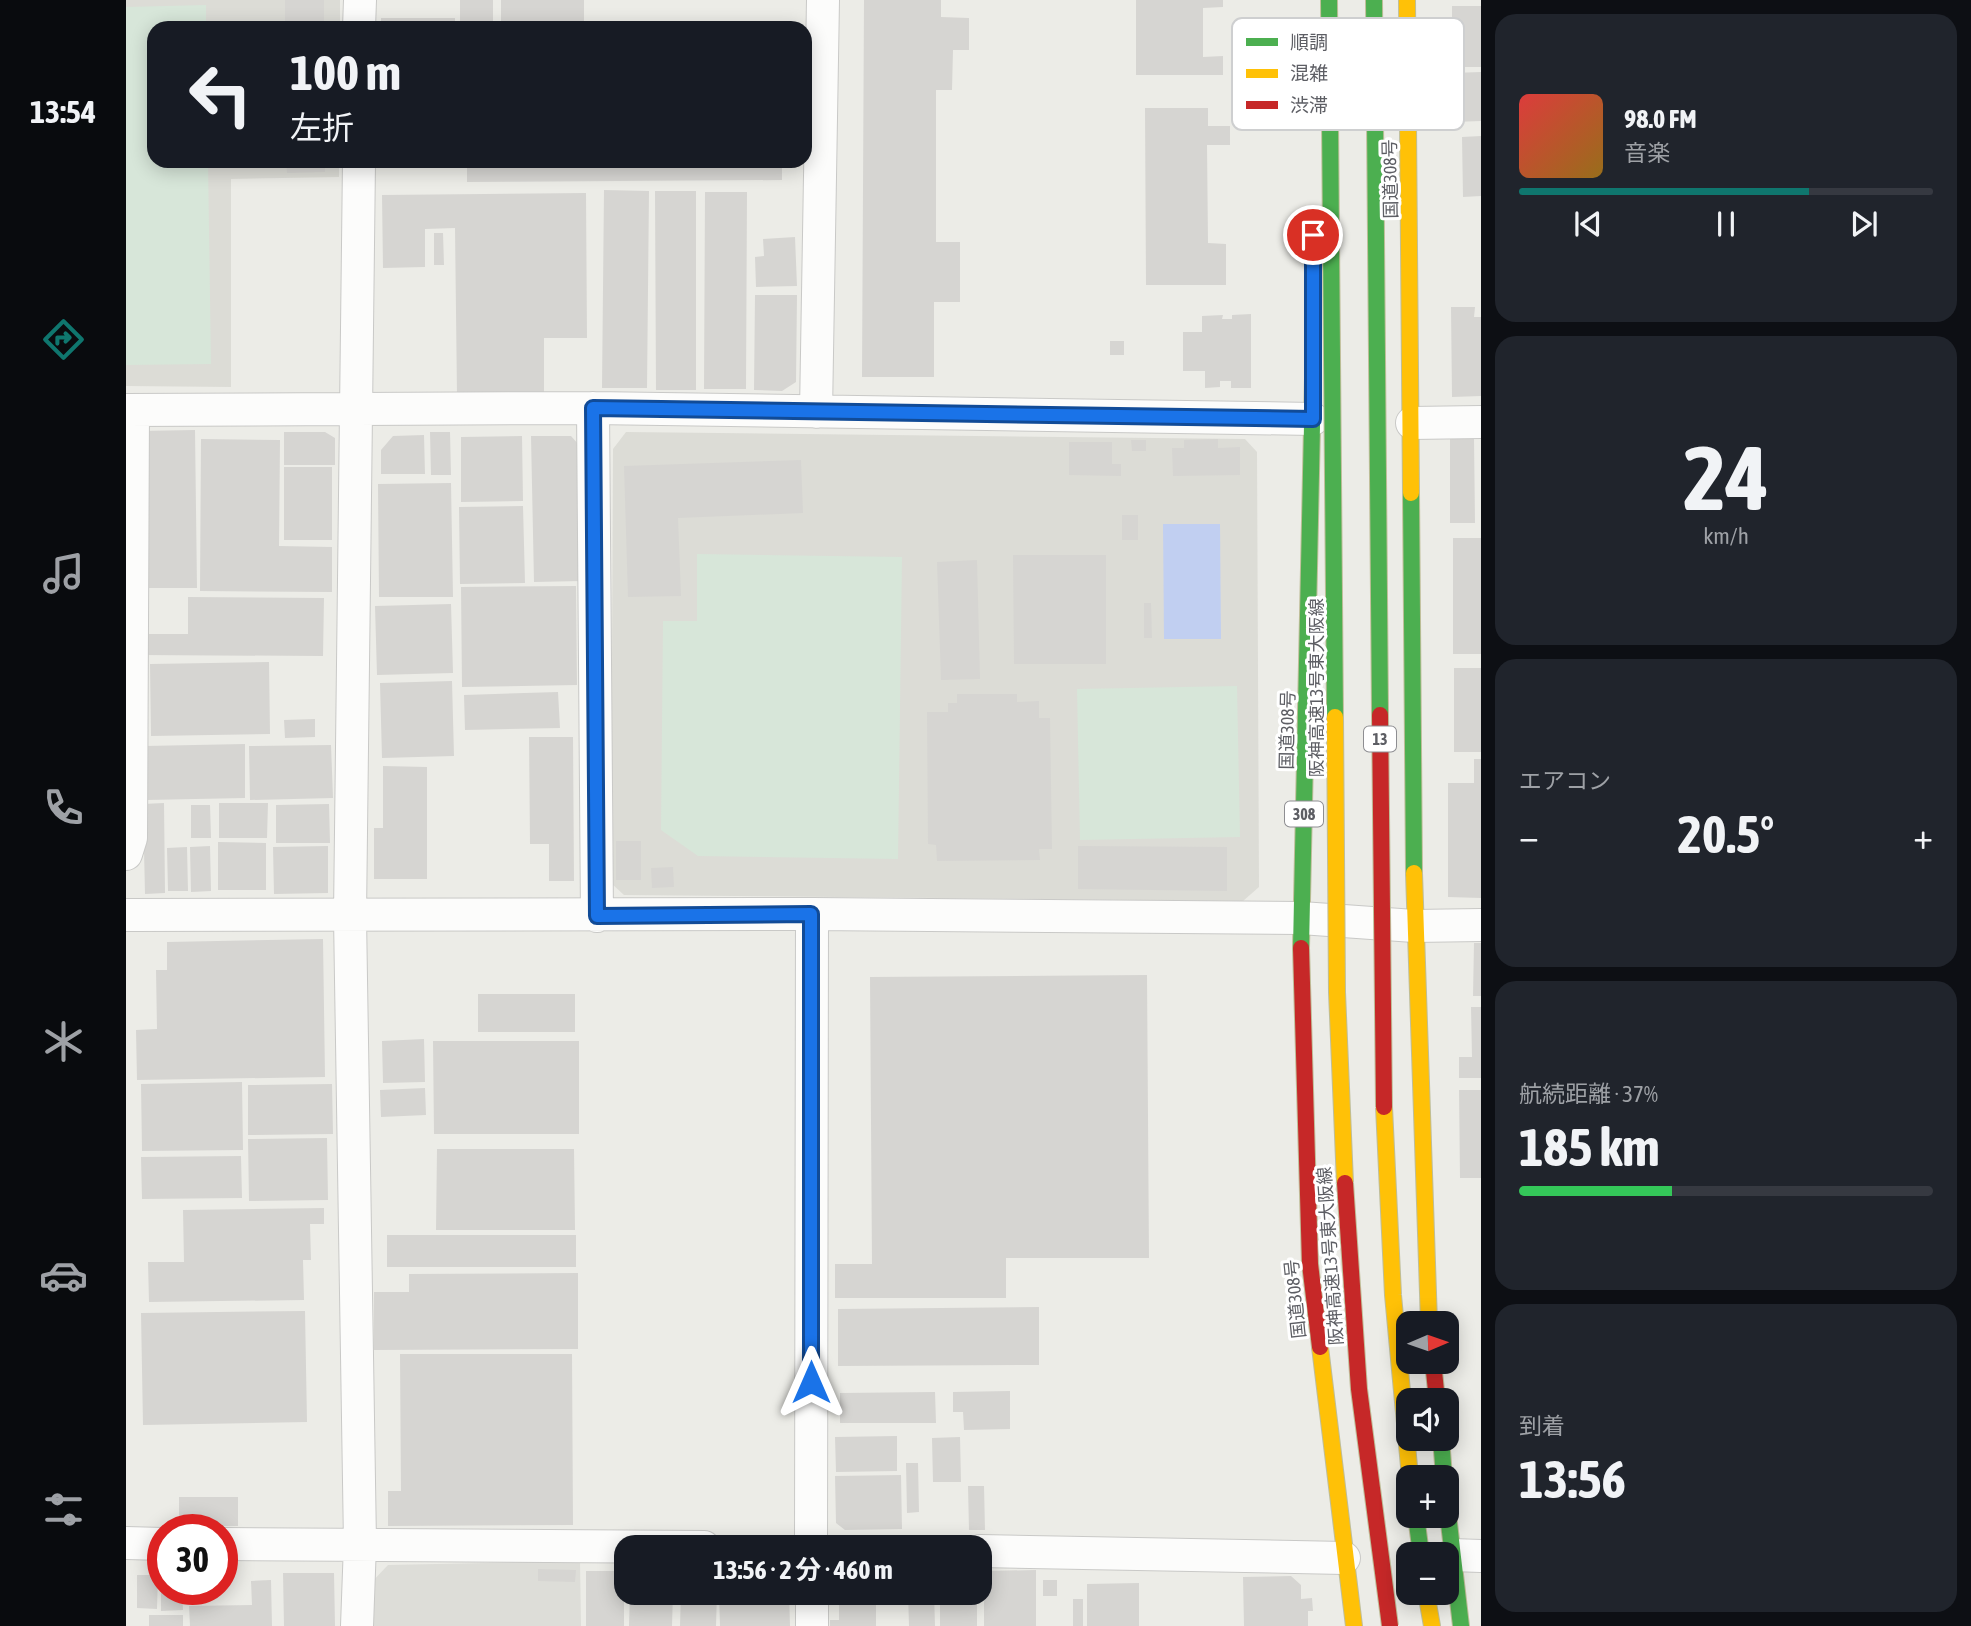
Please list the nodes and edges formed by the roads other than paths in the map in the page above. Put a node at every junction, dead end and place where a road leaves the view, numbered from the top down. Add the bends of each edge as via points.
1 (360, 0) edge
2 (823, 0) edge
3 (1313, 0) edge
4 (1329, 0) edge
5 (1374, 0) edge
6 (1407, 0) edge
7 (1313, 18) edge
8 (1329, 18) edge
9 (1374, 18) edge
10 (1407, 18) edge
11 (359, 21) edge
12 (1330, 130) edge
13 (1375, 130) edge
14 (1409, 130) edge
15 (359, 168) edge
16 (1313, 363) dead end
17 (357, 408) junction
18 (593, 408) junction
19 (130, 410) edge
20 (816, 412) junction
21 (1313, 419) junction
22 (1481, 422) edge
23 (1412, 423) junction
24 (126, 854) edge
25 (811, 914) junction
26 (126, 915) edge
27 (350, 916) junction
28 (597, 916) junction
29 (1301, 918) junction
30 (1481, 925) edge
31 (1414, 926) junction
32 (1429, 1311) edge
33 (1409, 1465) edge
34 (1456, 1528) edge
35 (811, 1535) edge
36 (126, 1544) edge
37 (147, 1544) edge
38 (238, 1544) edge
39 (360, 1544) junction
40 (614, 1546) edge
41 (992, 1551) edge
42 (1467, 1555) edge
43 (1344, 1558) junction
44 (812, 1605) edge
45 (1428, 1605) edge
46 (357, 1626) edge
47 (812, 1626) edge
48 (1354, 1626) edge
49 (1390, 1626) edge
50 (1432, 1626) edge
51 (1461, 1626) edge

1 - 11 street
2 - 20 street
3 - 7 highway
4 - 8 highway, 阪神高速13号東大阪線, bridge
5 - 9 highway, 13, bridge
6 - 10 highway, 国道308号
12 - 49 highway, 阪神高速13号東大阪線, bridge via 1336,978 1342,1142 1364,1436
13 - 33 highway, 13, bridge via 1384,1127
14 - 23 highway, 国道308号
15 - 17 street
16 - 21 highway, 国道308号 / 308
17 - 18 street
17 - 19 street
17 - 27 street
18 - 20 street
18 - 28 street
19 - 24 street via 131,838
20 - 21 street
21 - 29 highway, 国道308号 / 308
22 - 23 street
23 - 31 highway, 国道308号
25 - 28 street
25 - 29 street
25 - 35 street
26 - 27 street
27 - 28 street
27 - 39 street
29 - 31 street
29 - 43 highway, 国道308号 / 308 via 1310,1264
30 - 31 street
31 - 32 highway, 国道308号
34 - 42 highway
36 - 37 street
38 - 39 street
39 - 40 street
39 - 46 street
41 - 43 street
42 - 51 highway
43 - 48 highway, 国道308号 / 308
44 - 47 street
45 - 50 highway

